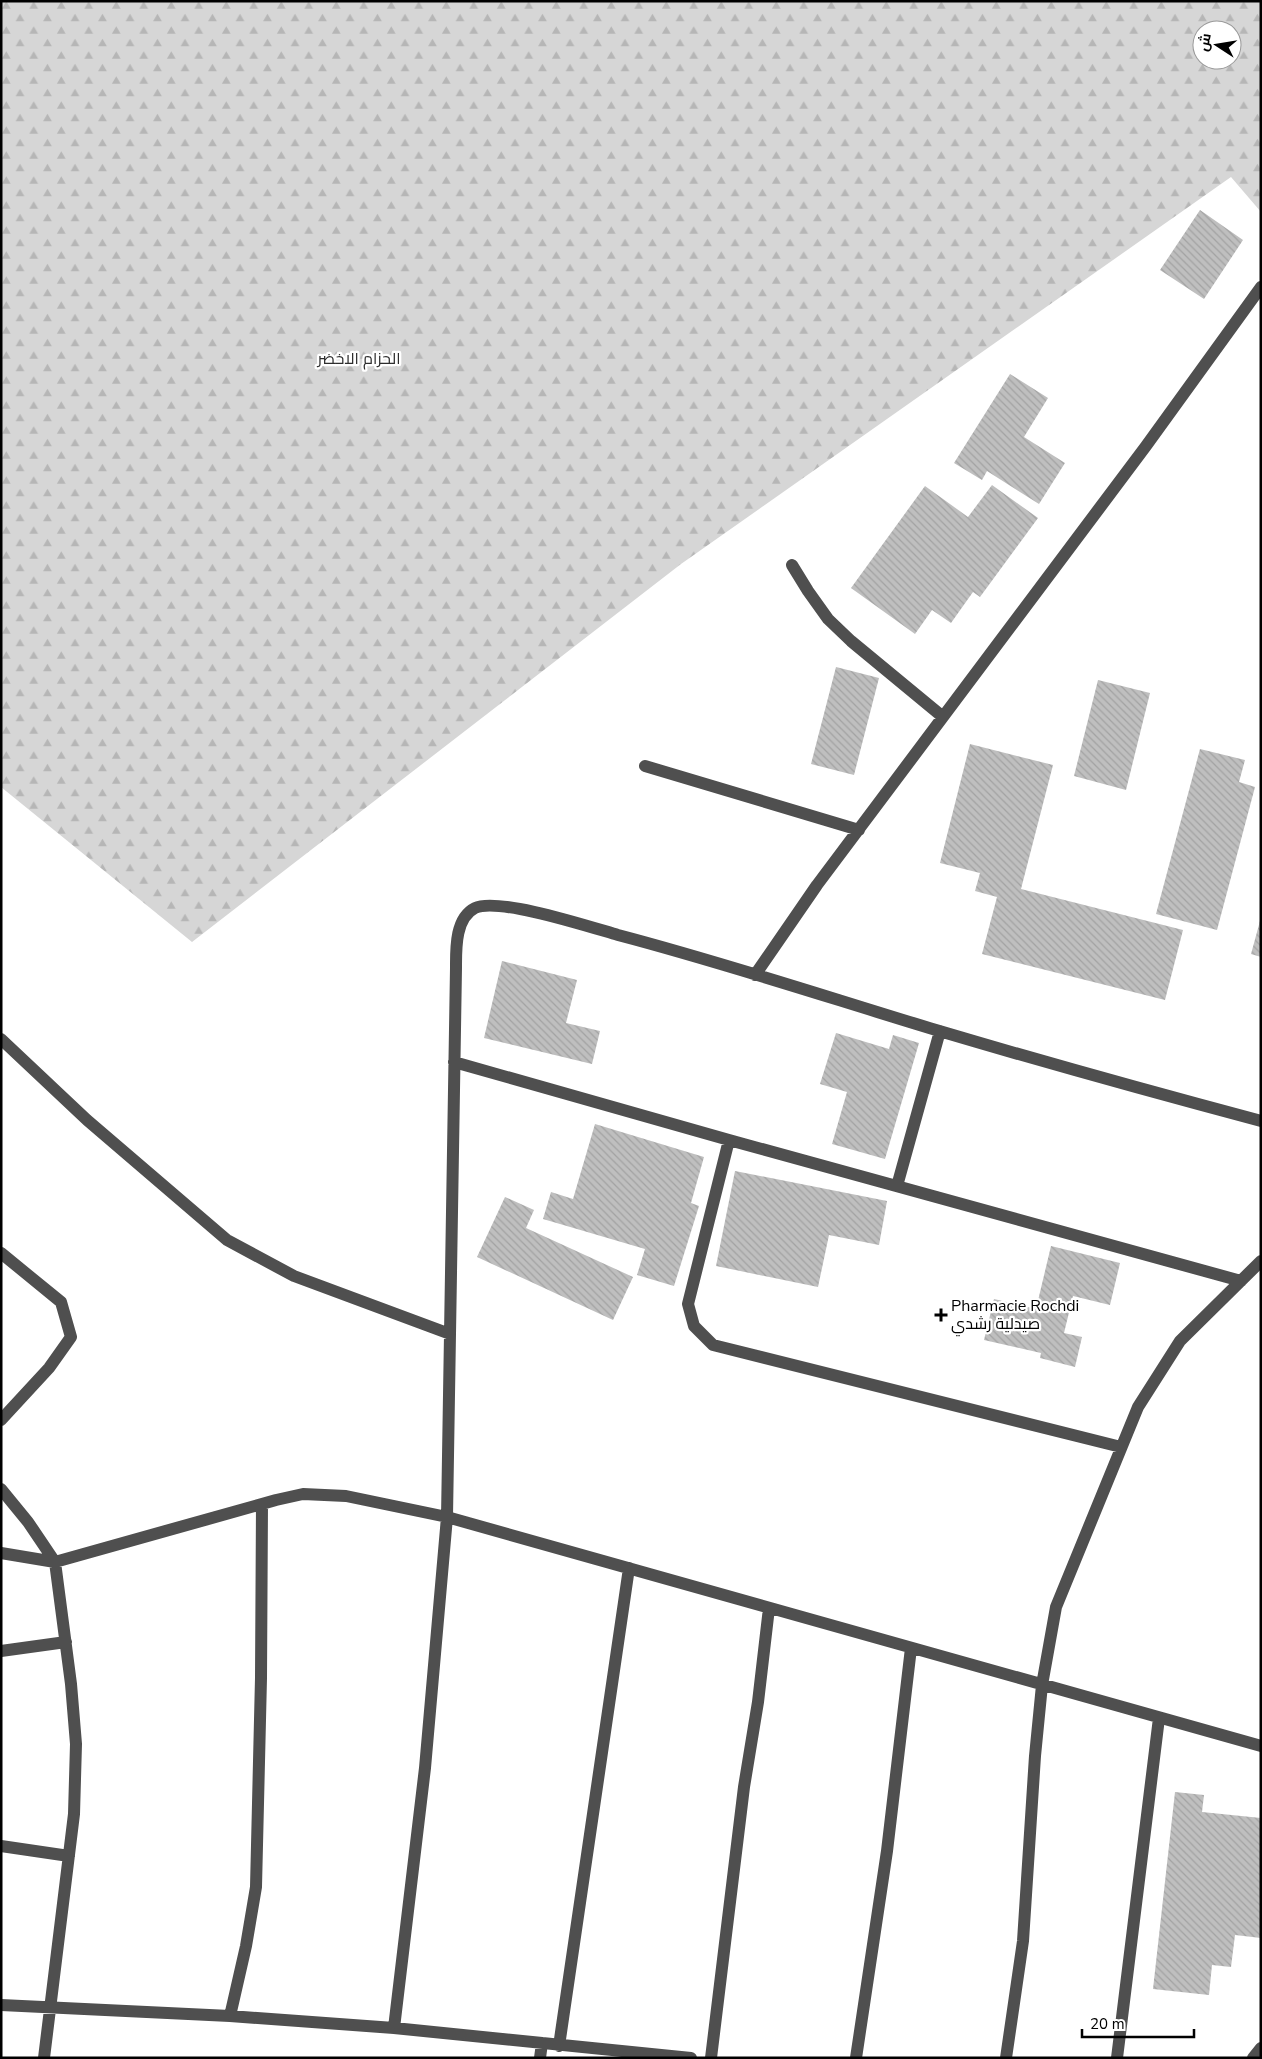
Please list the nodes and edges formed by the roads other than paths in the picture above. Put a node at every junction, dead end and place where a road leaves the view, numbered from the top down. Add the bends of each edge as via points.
1 (1261, 287) edge
2 (792, 565) dead end
3 (943, 717) junction
4 (645, 766) dead end
5 (859, 830) junction
6 (755, 975) junction
7 (940, 1031) junction
8 (1, 1039) edge
9 (454, 1062) junction
10 (1261, 1121) edge
11 (729, 1140) junction
12 (897, 1186) junction
13 (1, 1253) edge
14 (1261, 1262) edge
15 (1241, 1281) junction
16 (450, 1334) junction
17 (1, 1420) edge
18 (1121, 1447) junction
19 (1, 1489) edge
20 (262, 1504) junction
21 (447, 1517) junction
22 (1, 1552) edge
23 (55, 1562) junction
24 (628, 1568) junction
25 (769, 1608) junction
26 (66, 1642) junction
27 (912, 1648) junction
28 (1, 1651) edge
29 (1042, 1685) junction
30 (1159, 1718) junction
31 (1261, 1746) edge
32 (1, 1846) edge
33 (69, 1856) junction
34 (1, 2005) edge
35 (49, 2007) junction
36 (230, 2016) junction
37 (394, 2028) junction
38 (542, 2043) junction
39 (559, 2046) junction
40 (1261, 2048) edge
41 (44, 2058) edge
42 (540, 2058) edge
43 (691, 2058) edge
44 (711, 2058) edge
45 (856, 2058) edge
46 (1006, 2058) edge
47 (1117, 2058) edge
48 (1253, 2058) edge

1 - 3 street
2 - 3 street via 828,618
3 - 5 street
4 - 5 street
5 - 6 street
6 - 7 street
6 - 9 street via 533,912 496,905 476,907 465,916 456,950
7 - 10 street
7 - 12 street
8 - 16 street via 87,1120 227,1240 294,1276
9 - 11 street
9 - 16 street
11 - 12 street
11 - 18 street via 688,1304 694,1326 713,1346
12 - 15 street
13 - 17 street via 61,1302 71,1337 49,1368
14 - 15 street
15 - 18 street via 1180,1340 1138,1407
16 - 21 street
18 - 29 street via 1056,1607
19 - 23 street
20 - 21 street via 303,1494 346,1496
20 - 23 street
20 - 36 street via 256,1887
21 - 24 street
21 - 37 street via 425,1768
22 - 23 street
23 - 26 street
24 - 25 street
24 - 39 street
25 - 27 street
25 - 44 street
26 - 28 street
26 - 33 street via 76,1744
27 - 29 street
27 - 45 street via 887,1851
29 - 30 street
29 - 46 street via 1034,1756 1023,1941
30 - 31 street
30 - 47 street
32 - 33 street
33 - 35 street
34 - 35 street
35 - 36 street
35 - 41 street
36 - 37 street
37 - 38 street
38 - 39 street
38 - 42 street
39 - 43 street
40 - 48 street

